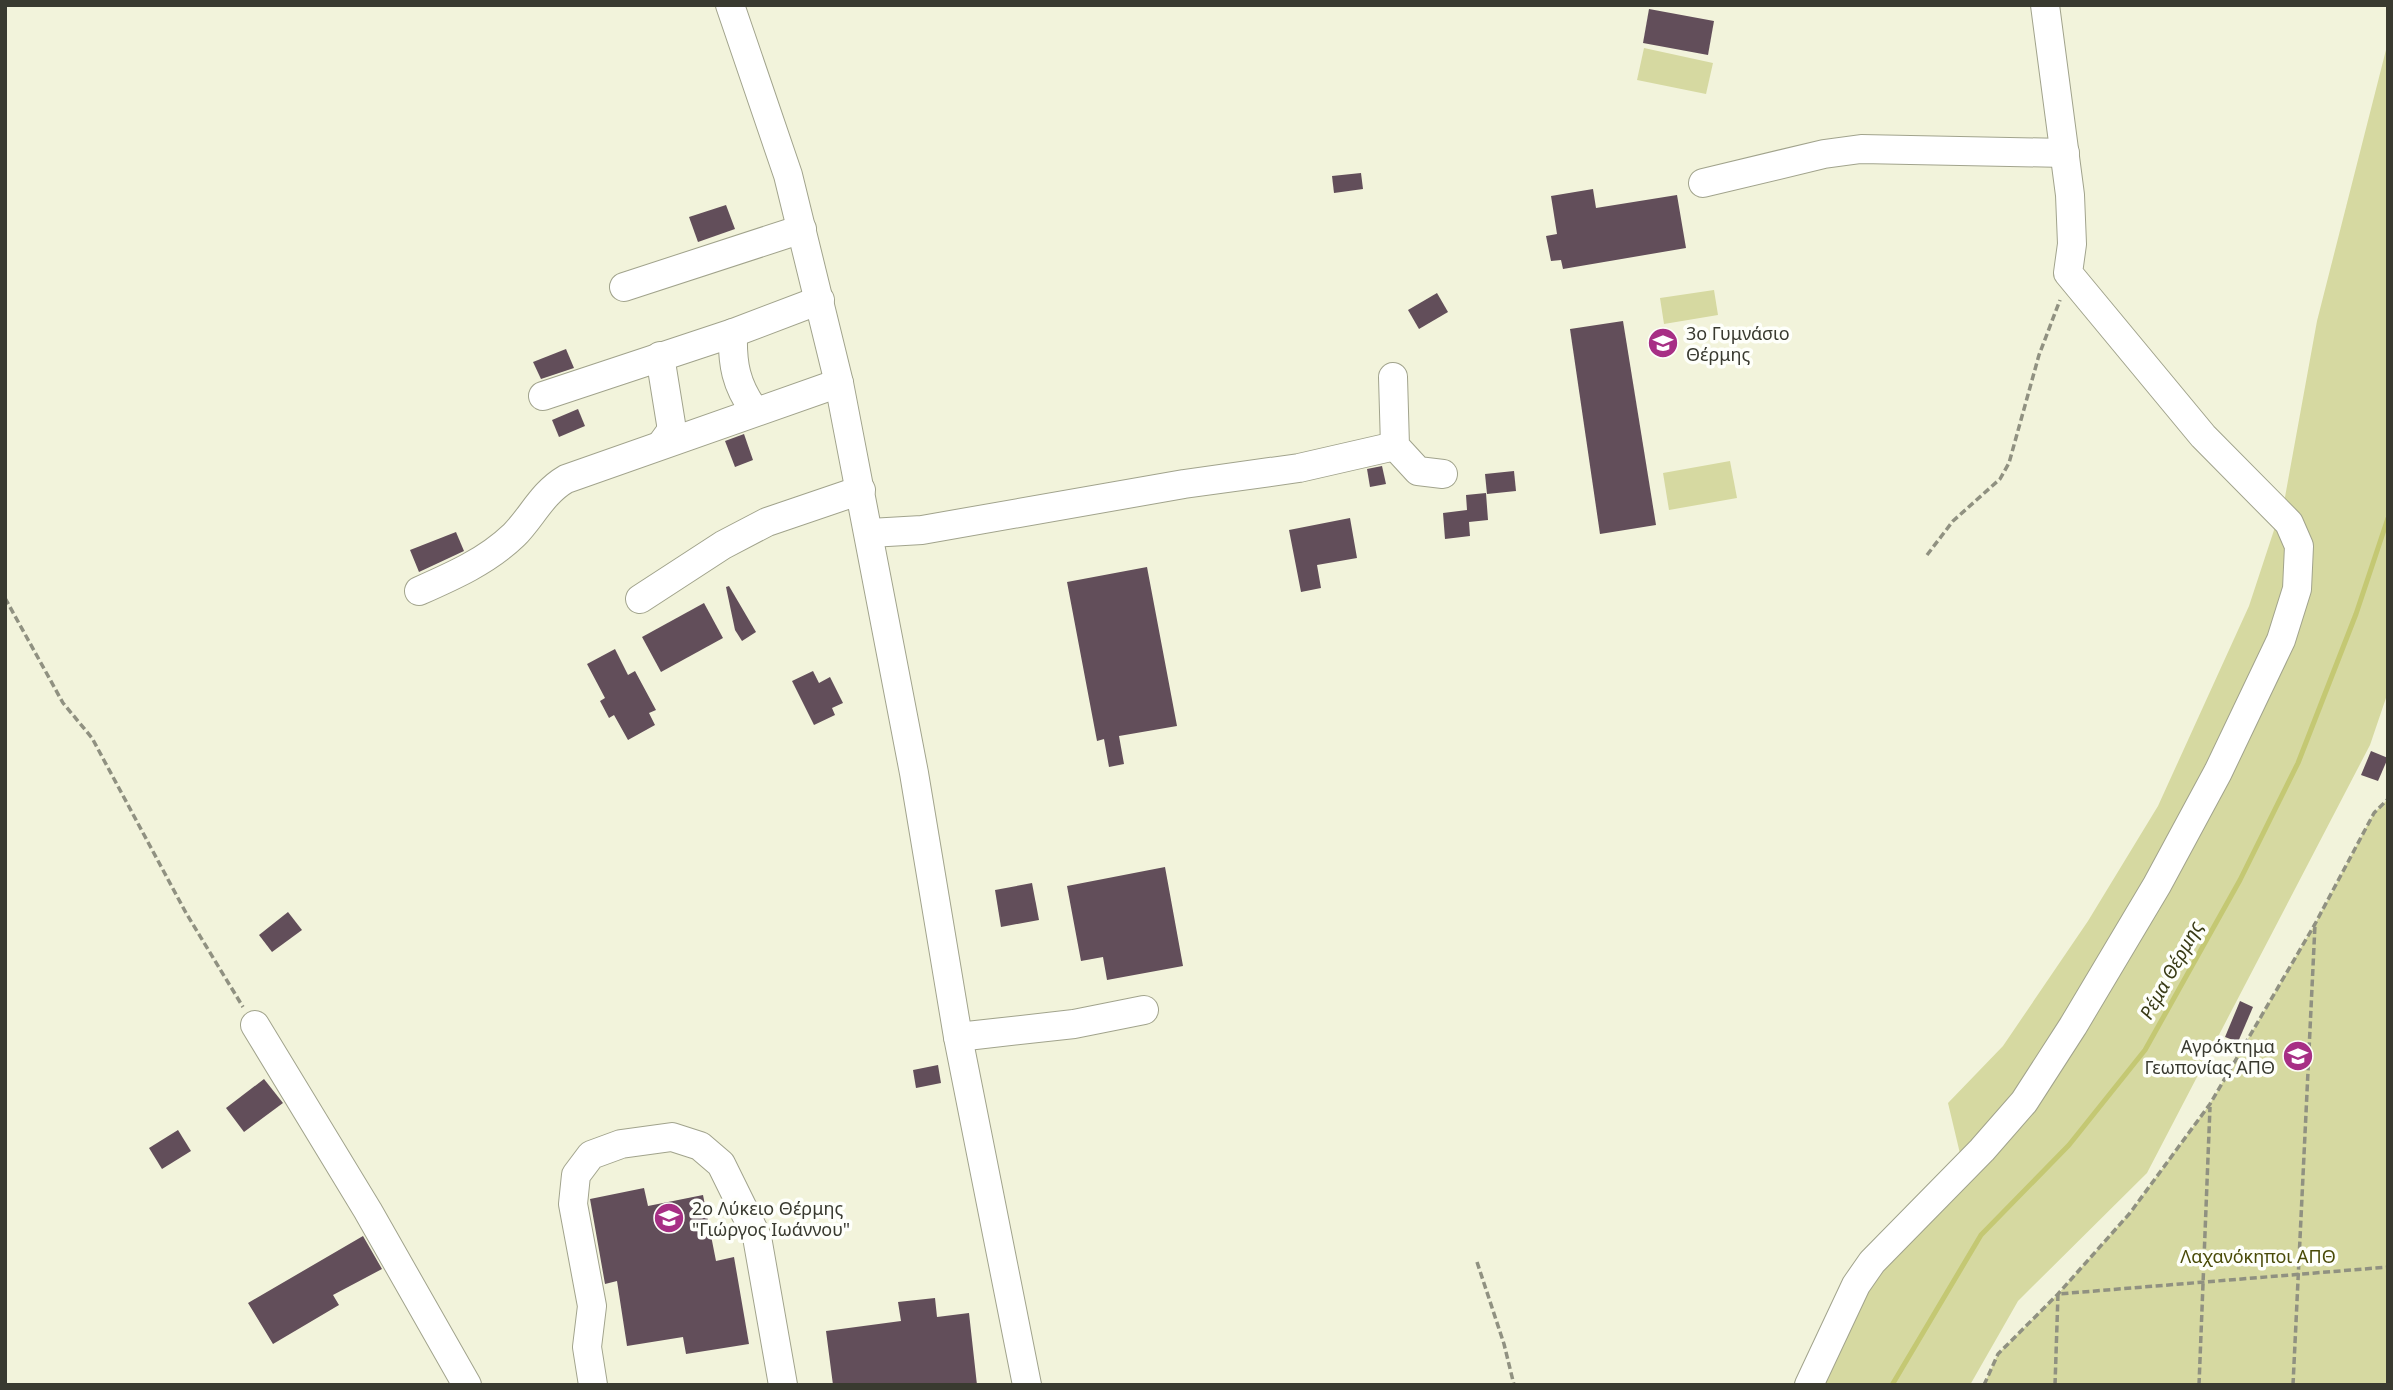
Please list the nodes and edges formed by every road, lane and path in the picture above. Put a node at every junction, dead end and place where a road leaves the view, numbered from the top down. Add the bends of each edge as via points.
1 (730, 5) edge
2 (2045, 5) edge
3 (2065, 153) junction
4 (1703, 183) dead end
5 (802, 229) junction
6 (2068, 273) junction
7 (624, 287) dead end
8 (820, 300) junction
9 (733, 333) junction
10 (660, 356) junction
11 (1393, 377) dead end
12 (839, 383) junction
13 (543, 396) dead end
14 (754, 411) junction
15 (663, 442) junction
16 (1395, 446) junction
17 (1443, 474) dead end
18 (861, 490) junction
19 (870, 533) junction
20 (1927, 555) dead end
21 (419, 591) dead end
22 (5, 598) edge
23 (640, 598) dead end
24 (2388, 799) edge
25 (2315, 924) junction
26 (1144, 1010) dead end
27 (255, 1026) joint
28 (958, 1038) junction
29 (2210, 1104) junction
30 (1477, 1262) dead end
31 (2388, 1267) edge
32 (2297, 1275) junction
33 (2204, 1283) junction
34 (2058, 1294) junction
35 (467, 1385) edge
36 (593, 1385) edge
37 (783, 1385) edge
38 (1027, 1385) edge
39 (1514, 1385) edge
40 (1809, 1385) edge
41 (1984, 1385) edge
42 (2055, 1385) edge
43 (2199, 1385) edge
44 (2293, 1385) edge

1 - 5 street via 775,130
2 - 3 street
3 - 4 street via 1861,149
3 - 6 street via 2073,244
5 - 7 street
5 - 8 street
6 - 20 path via 2009,463 2000,479 1953,521
6 - 40 street via 2210,444 2289,523 2299,546 2297,589 2281,640 2218,772 2073,1026 2024,1102 1872,1262 1856,1285
8 - 9 street
8 - 12 street
9 - 10 street
9 - 14 street via 733,368
10 - 13 street
10 - 15 street via 671,424
11 - 16 street
12 - 14 street
12 - 18 street
14 - 15 street
15 - 21 street via 553,486 514,535 492,553
16 - 17 street via 1418,471
16 - 19 street via 1300,468 935,528
18 - 19 street
18 - 23 street via 767,522
19 - 28 street
22 - 27 path via 63,704 92,738 186,913
24 - 25 path via 2374,813
25 - 29 path
25 - 32 path
26 - 28 street
27 - 35 street
28 - 38 street
29 - 33 path
29 - 34 path via 2130,1213
30 - 39 path
31 - 32 path
32 - 33 path
32 - 44 path
33 - 34 path
33 - 43 path
34 - 41 path via 1998,1354
34 - 42 path
36 - 37 street via 587,1347 592,1306 573,1205 576,1175 591,1155 621,1144 672,1138 700,1146 720,1164 757,1237

